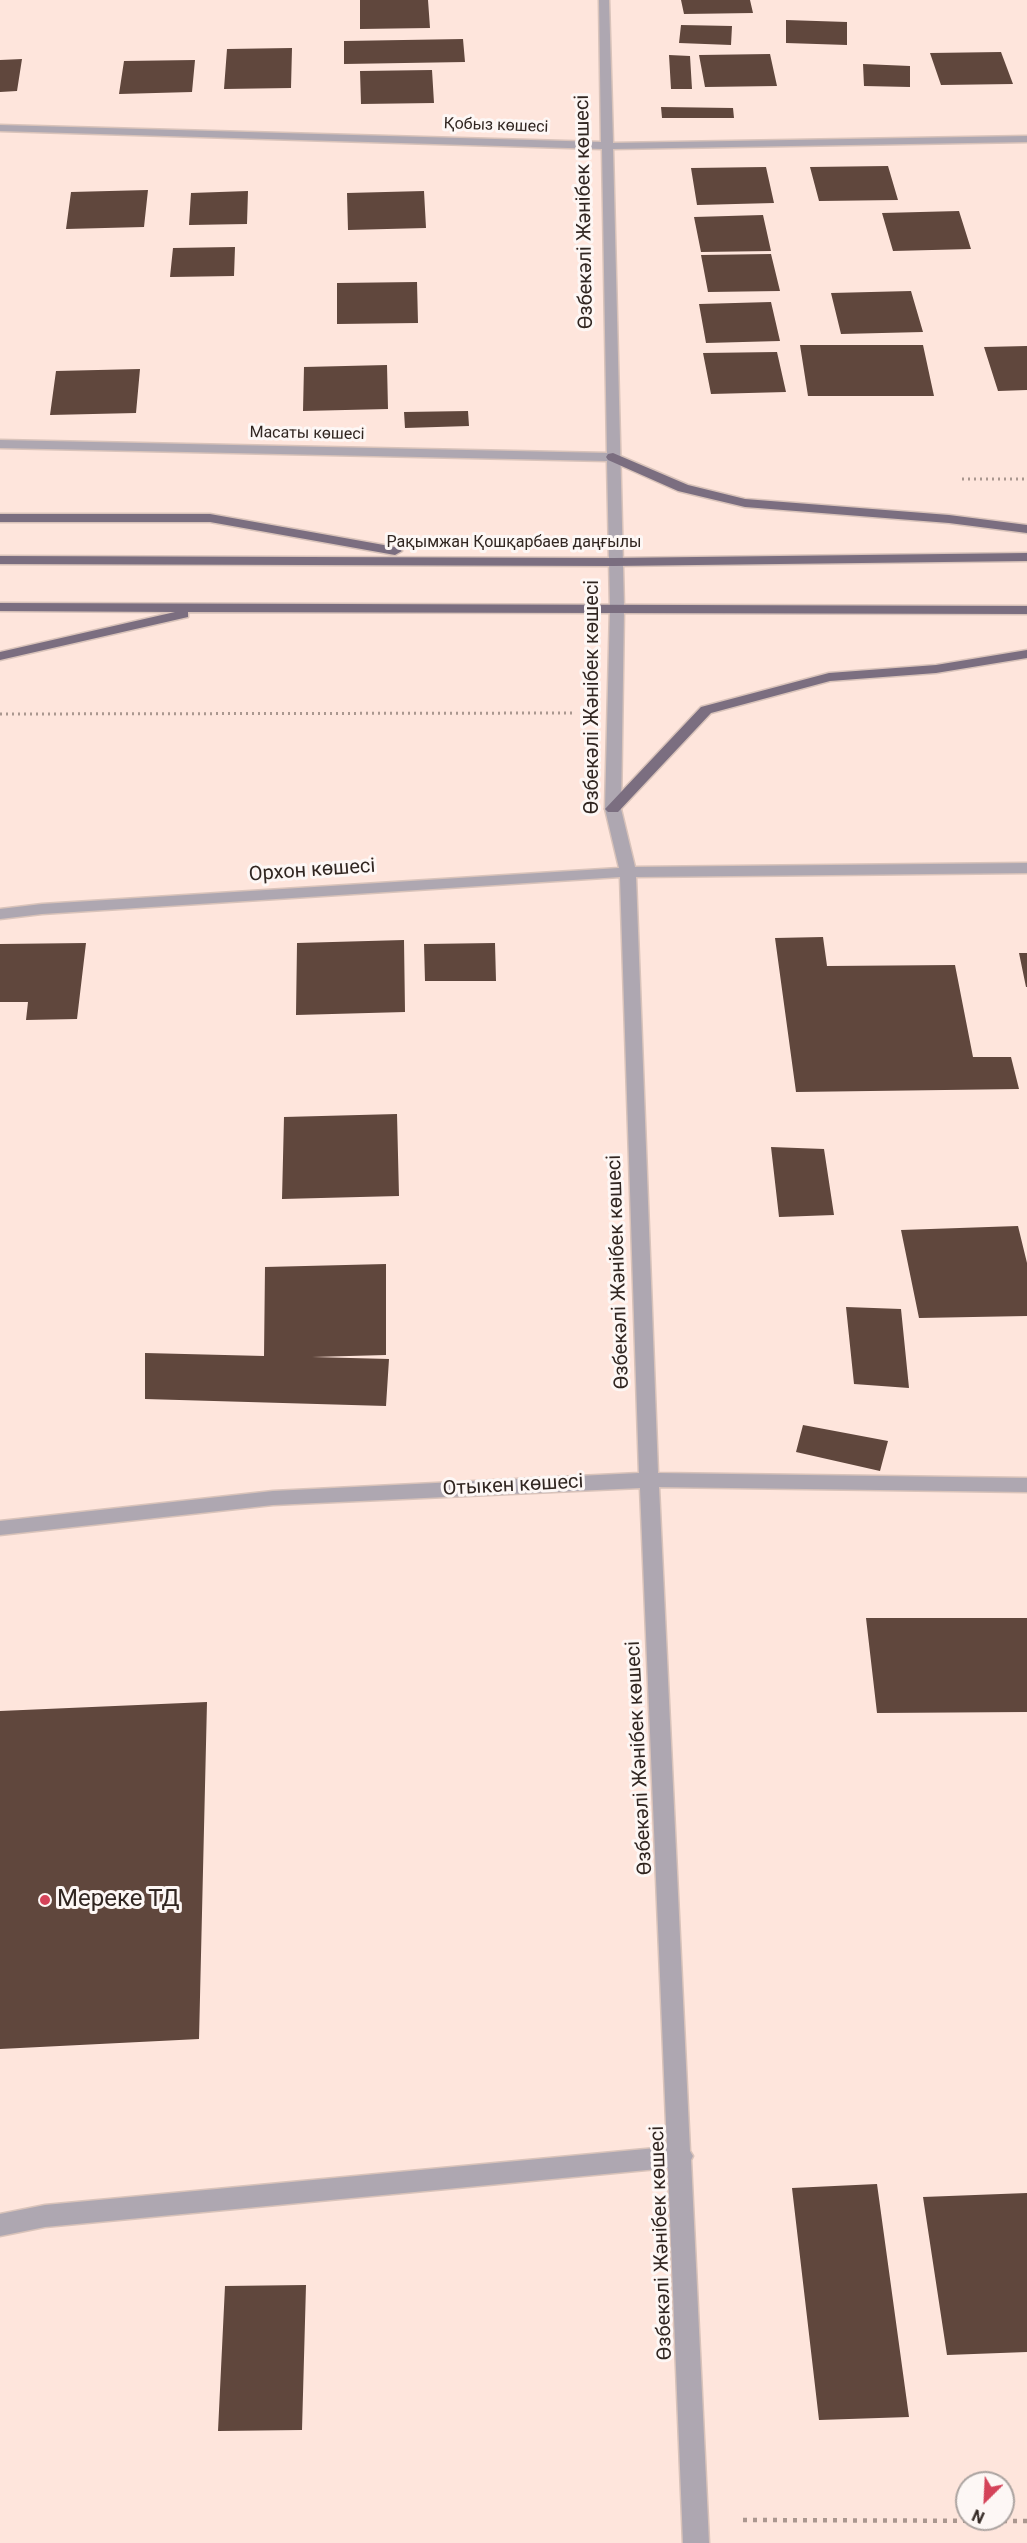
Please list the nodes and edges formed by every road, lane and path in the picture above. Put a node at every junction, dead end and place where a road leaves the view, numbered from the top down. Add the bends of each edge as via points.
1 (604, 0) edge
2 (0, 128) edge
3 (1027, 139) edge
4 (606, 146) junction
5 (0, 444) edge
6 (613, 458) junction
7 (0, 518) edge
8 (1027, 529) edge
9 (1027, 557) edge
10 (0, 560) edge
11 (441, 560) junction
12 (615, 562) junction
13 (0, 607) edge
14 (214, 607) junction
15 (617, 608) junction
16 (1027, 610) edge
17 (1027, 654) edge
18 (0, 656) edge
19 (615, 712) junction
20 (0, 714) edge
21 (613, 809) junction
22 (1027, 868) edge
23 (628, 872) junction
24 (0, 914) edge
25 (650, 1479) junction
26 (1027, 1485) edge
27 (0, 1528) edge
28 (681, 2156) junction
29 (0, 2225) edge
30 (696, 2520) junction
31 (1027, 2522) edge
32 (696, 2543) edge

1 - 4 street, Өзбекәлі Жәнібек көшесі
2 - 4 street, Қобыз көшесі
3 - 4 street, Қобыз көшесі
4 - 6 street, Өзбекәлі Жәнібек көшесі
5 - 6 street, Масаты көшесі
6 - 8 main road via 683,488 745,503
6 - 12 street, Өзбекәлі Жәнібек көшесі
7 - 11 main road via 210,518
9 - 12 main road, Рақымжан Қошқарбаев даңғылы
10 - 11 main road, Рақымжан Қошқарбаев даңғылы
11 - 12 main road, Рақымжан Қошқарбаев даңғылы
12 - 15 street, Өзбекәлі Жәнібек көшесі
13 - 14 main road
14 - 15 main road
14 - 18 main road
15 - 16 main road
15 - 19 street, Өзбекәлі Жәнібек көшесі
17 - 21 main road via 936,669 829,677 706,710
19 - 20 path
19 - 21 street, Өзбекәлі Жәнібек көшесі
21 - 23 street, Өзбекәлі Жәнібек көшесі
22 - 23 street, Орхон көшесі
23 - 24 street, Орхон көшесі
23 - 25 street, Өзбекәлі Жәнібек көшесі
25 - 26 street, Отыкен көшесі
25 - 27 street, Отыкен көшесі via 273,1497
25 - 28 street, Өзбекәлі Жәнібек көшесі
28 - 29 street via 45,2216
28 - 30 street, Өзбекәлі Жәнібек көшесі
30 - 31 path
30 - 32 street, Өзбекәлі Жәнібек көшесі

